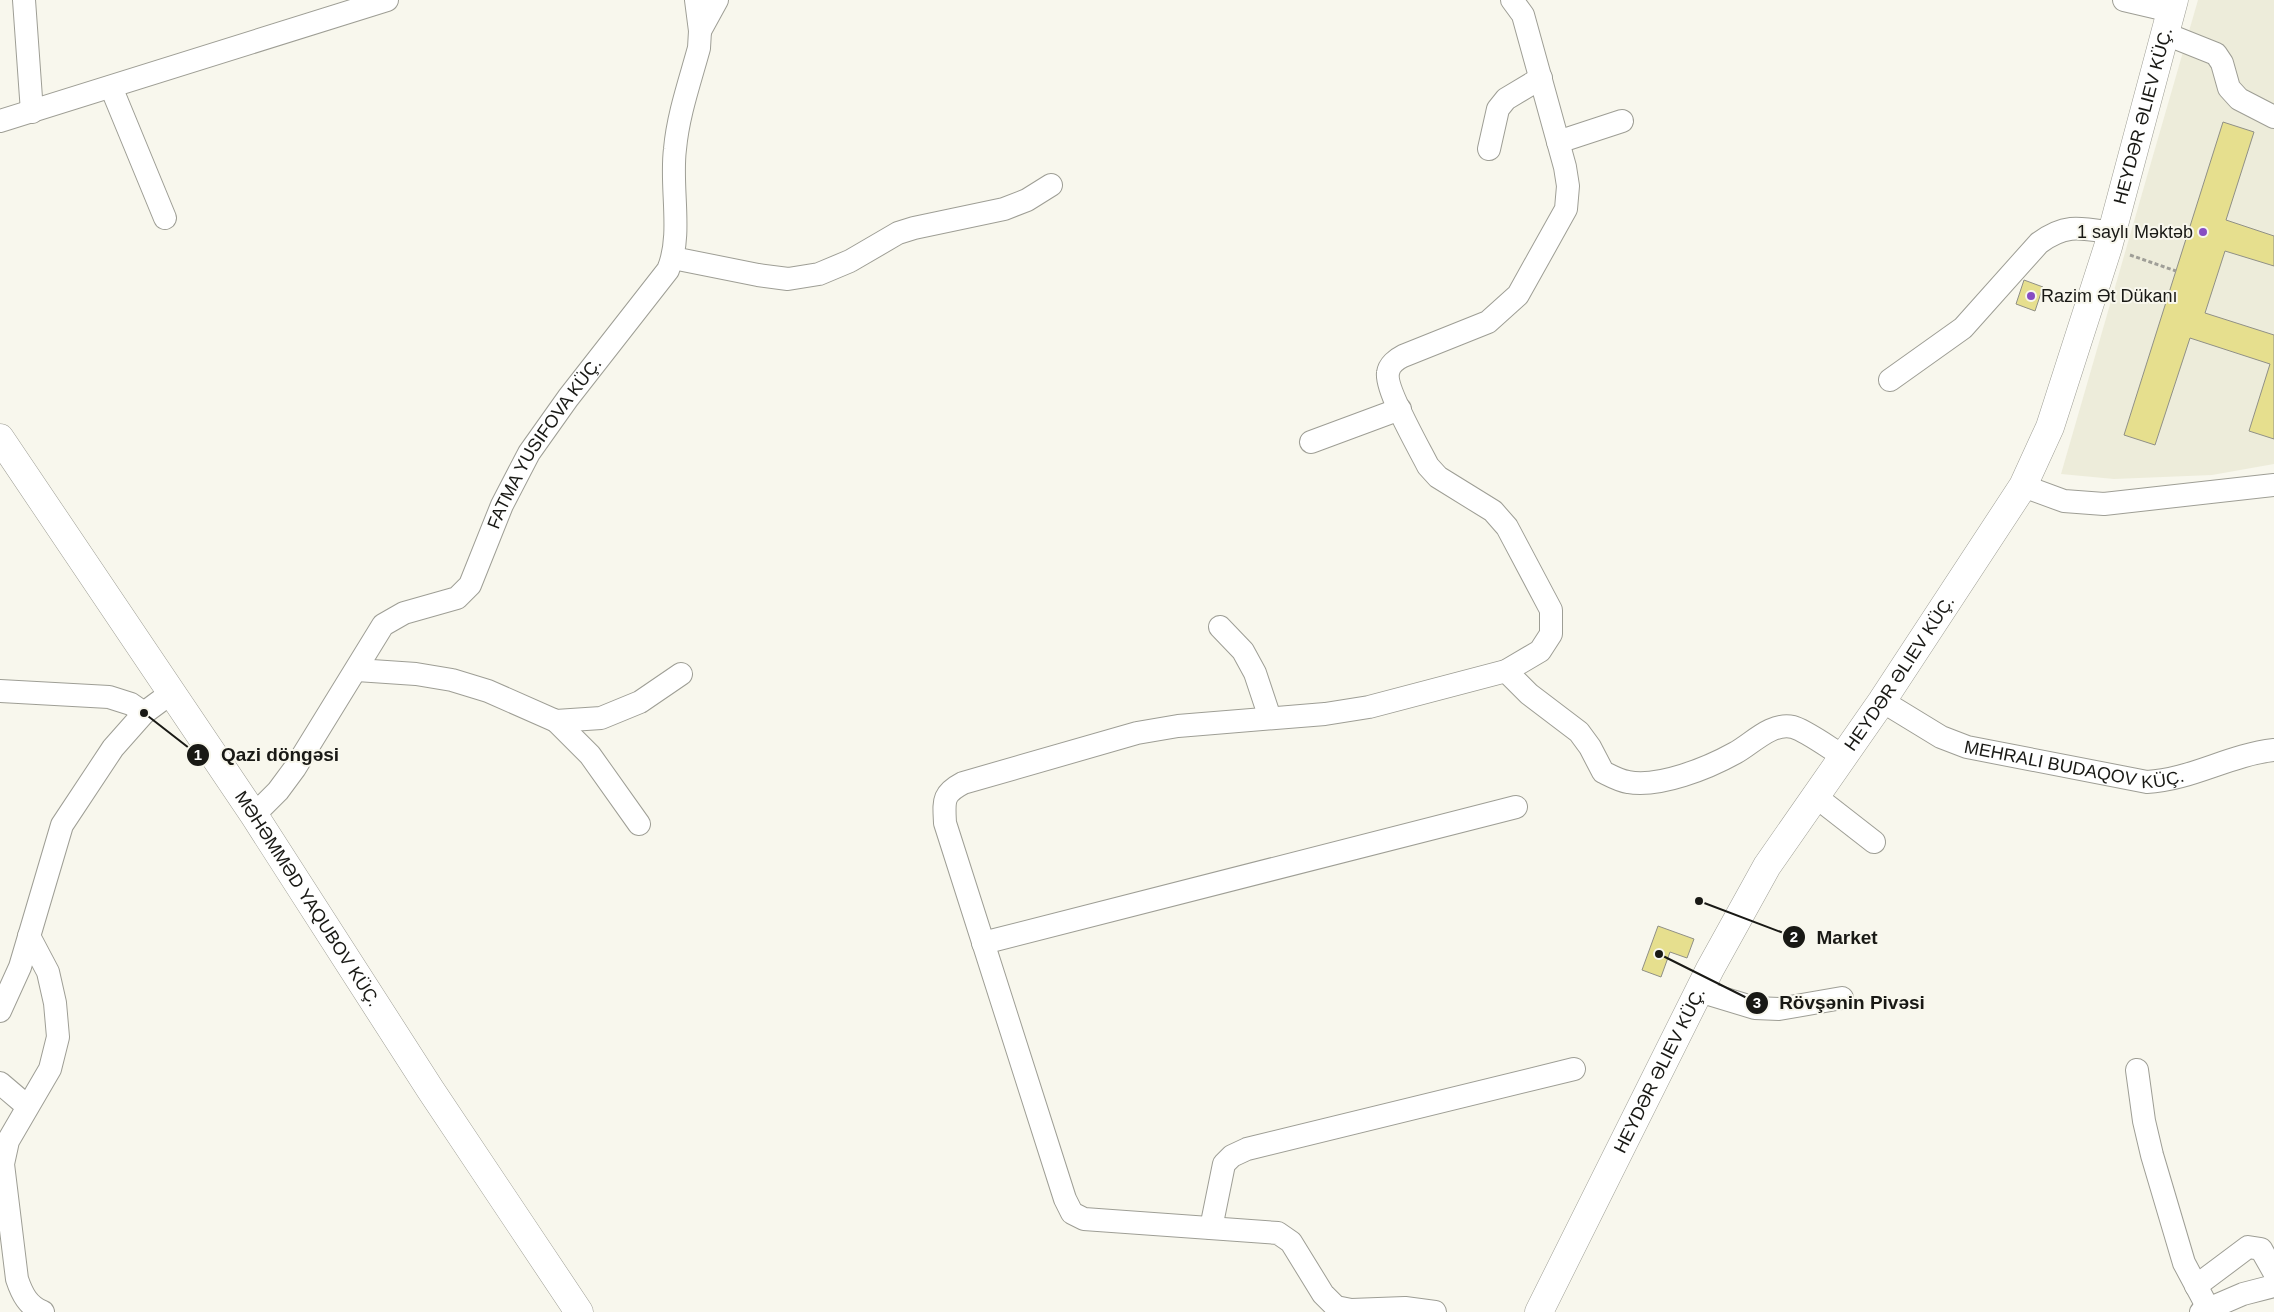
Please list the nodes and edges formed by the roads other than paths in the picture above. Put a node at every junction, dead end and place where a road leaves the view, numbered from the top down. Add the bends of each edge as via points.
1 (24, 0) edge
2 (387, 0) edge
3 (696, 0) edge
4 (717, 0) edge
5 (1512, 0) edge
6 (2124, 0) edge
7 (2170, 15) edge
8 (700, 31) junction
9 (1541, 78) junction
10 (111, 87) junction
11 (32, 112) junction
12 (2274, 117) edge
13 (0, 121) edge
14 (1622, 121) dead end
15 (1558, 142) junction
16 (1489, 149) dead end
17 (1051, 185) dead end
18 (165, 218) dead end
19 (2110, 240) junction
20 (673, 258) junction
21 (1890, 380) dead end
22 (1400, 408) junction
23 (0, 438) edge
24 (1311, 442) dead end
25 (2274, 485) edge
26 (2023, 486) junction
27 (1220, 627) dead end
28 (357, 670) junction
29 (1506, 671) junction
30 (681, 674) dead end
31 (0, 691) edge
32 (171, 693) junction
33 (1882, 701) junction
34 (144, 713) junction
35 (1270, 718) junction
36 (556, 722) junction
37 (2274, 750) edge
38 (1843, 756) junction
39 (1815, 796) junction
40 (1516, 807) dead end
41 (254, 815) junction
42 (639, 824) dead end
43 (1874, 842) dead end
44 (29, 936) junction
45 (983, 943) junction
46 (1699, 991) junction
47 (1842, 998) dead end
48 (0, 1011) edge
49 (1574, 1069) dead end
50 (2137, 1070) dead end
51 (0, 1083) edge
52 (27, 1106) junction
53 (1211, 1228) junction
54 (2274, 1272) edge
55 (2196, 1286) junction
56 (2274, 1286) edge
57 (2205, 1310) edge
58 (44, 1312) edge
59 (579, 1312) edge
60 (1435, 1312) edge
61 (1539, 1312) edge

1 - 11 street
2 - 10 street
3 - 8 street, FATMA YUSIFOVA KÜÇ.
4 - 8 street
5 - 9 street via 1523,15
6 - 7 street
7 - 12 street via 2216,54 2229,88 2239,99
7 - 19 main road, HEYDƏR ƏLIEV KÜÇ.
8 - 20 street, FATMA YUSIFOVA KÜÇ. via 699,48 675,148
9 - 15 street
9 - 16 street via 1506,100 1498,109
10 - 11 street
10 - 18 street
11 - 13 street
14 - 15 street
15 - 22 street via 1568,186 1566,209 1518,295 1488,322 1396,360 1388,372 1389,387
17 - 20 street via 1004,209 898,233 850,262 819,274 788,279
19 - 21 street via 2078,228 2054,232 2039,243 1963,328
19 - 26 main road, HEYDƏR ƏLIEV KÜÇ. via 2050,427
20 - 28 street, FATMA YUSIFOVA KÜÇ. via 668,270 529,453 502,505 470,586 457,598 404,613 384,626
22 - 24 street
22 - 29 street via 1428,466 1438,476 1493,510 1507,527 1551,610 1551,634 1540,651
23 - 32 main road, MƏHƏMMƏD YAQUBOV KÜÇ.
25 - 26 street via 2104,504 2064,501
26 - 33 main road, HEYDƏR ƏLIEV KÜÇ.
27 - 35 street via 1243,651 1255,674
28 - 36 street via 452,680 488,691
28 - 41 street, FATMA YUSIFOVA KÜÇ. via 295,768
29 - 35 street via 1369,707
29 - 38 street via 1529,694 1579,732 1603,772 1628,782 1651,782 1682,776 1734,754 1782,726 1794,728
30 - 36 street via 640,702 601,718
31 - 34 street via 109,697 131,704
32 - 34 street
32 - 41 main road, MƏHƏMMƏD YAQUBOV KÜÇ.
33 - 37 street via 1941,737 1967,747 2147,782 2168,781 2238,756
33 - 38 main road, HEYDƏR ƏLIEV KÜÇ.
34 - 44 street via 113,748 62,825
35 - 45 street via 1137,733 963,782 951,789 944,801 945,823
36 - 42 street via 590,755
38 - 39 main road, HEYDƏR ƏLIEV KÜÇ.
39 - 43 street
39 - 46 main road, HEYDƏR ƏLIEV KÜÇ. via 1767,866
40 - 45 street
41 - 59 main road, MƏHƏMMƏD YAQUBOV KÜÇ.
44 - 48 street via 20,967
44 - 52 street via 48,972 56,1004 58,1037 50,1069
45 - 53 street via 1065,1200 1072,1213 1084,1219
46 - 47 street via 1746,1006 1779,1009
46 - 61 main road, HEYDƏR ƏLIEV KÜÇ.
49 - 53 street via 1247,1149 1224,1164
50 - 55 street via 2152,1155 2184,1263
51 - 52 street
52 - 58 street via 8,1141 3,1164 4,1180 17,1279 23,1296 35,1309
53 - 60 street via 1278,1234 1291,1242 1323,1294 1336,1307
54 - 55 street via 2261,1249 2248,1248
55 - 57 street
56 - 57 street via 2243,1294

